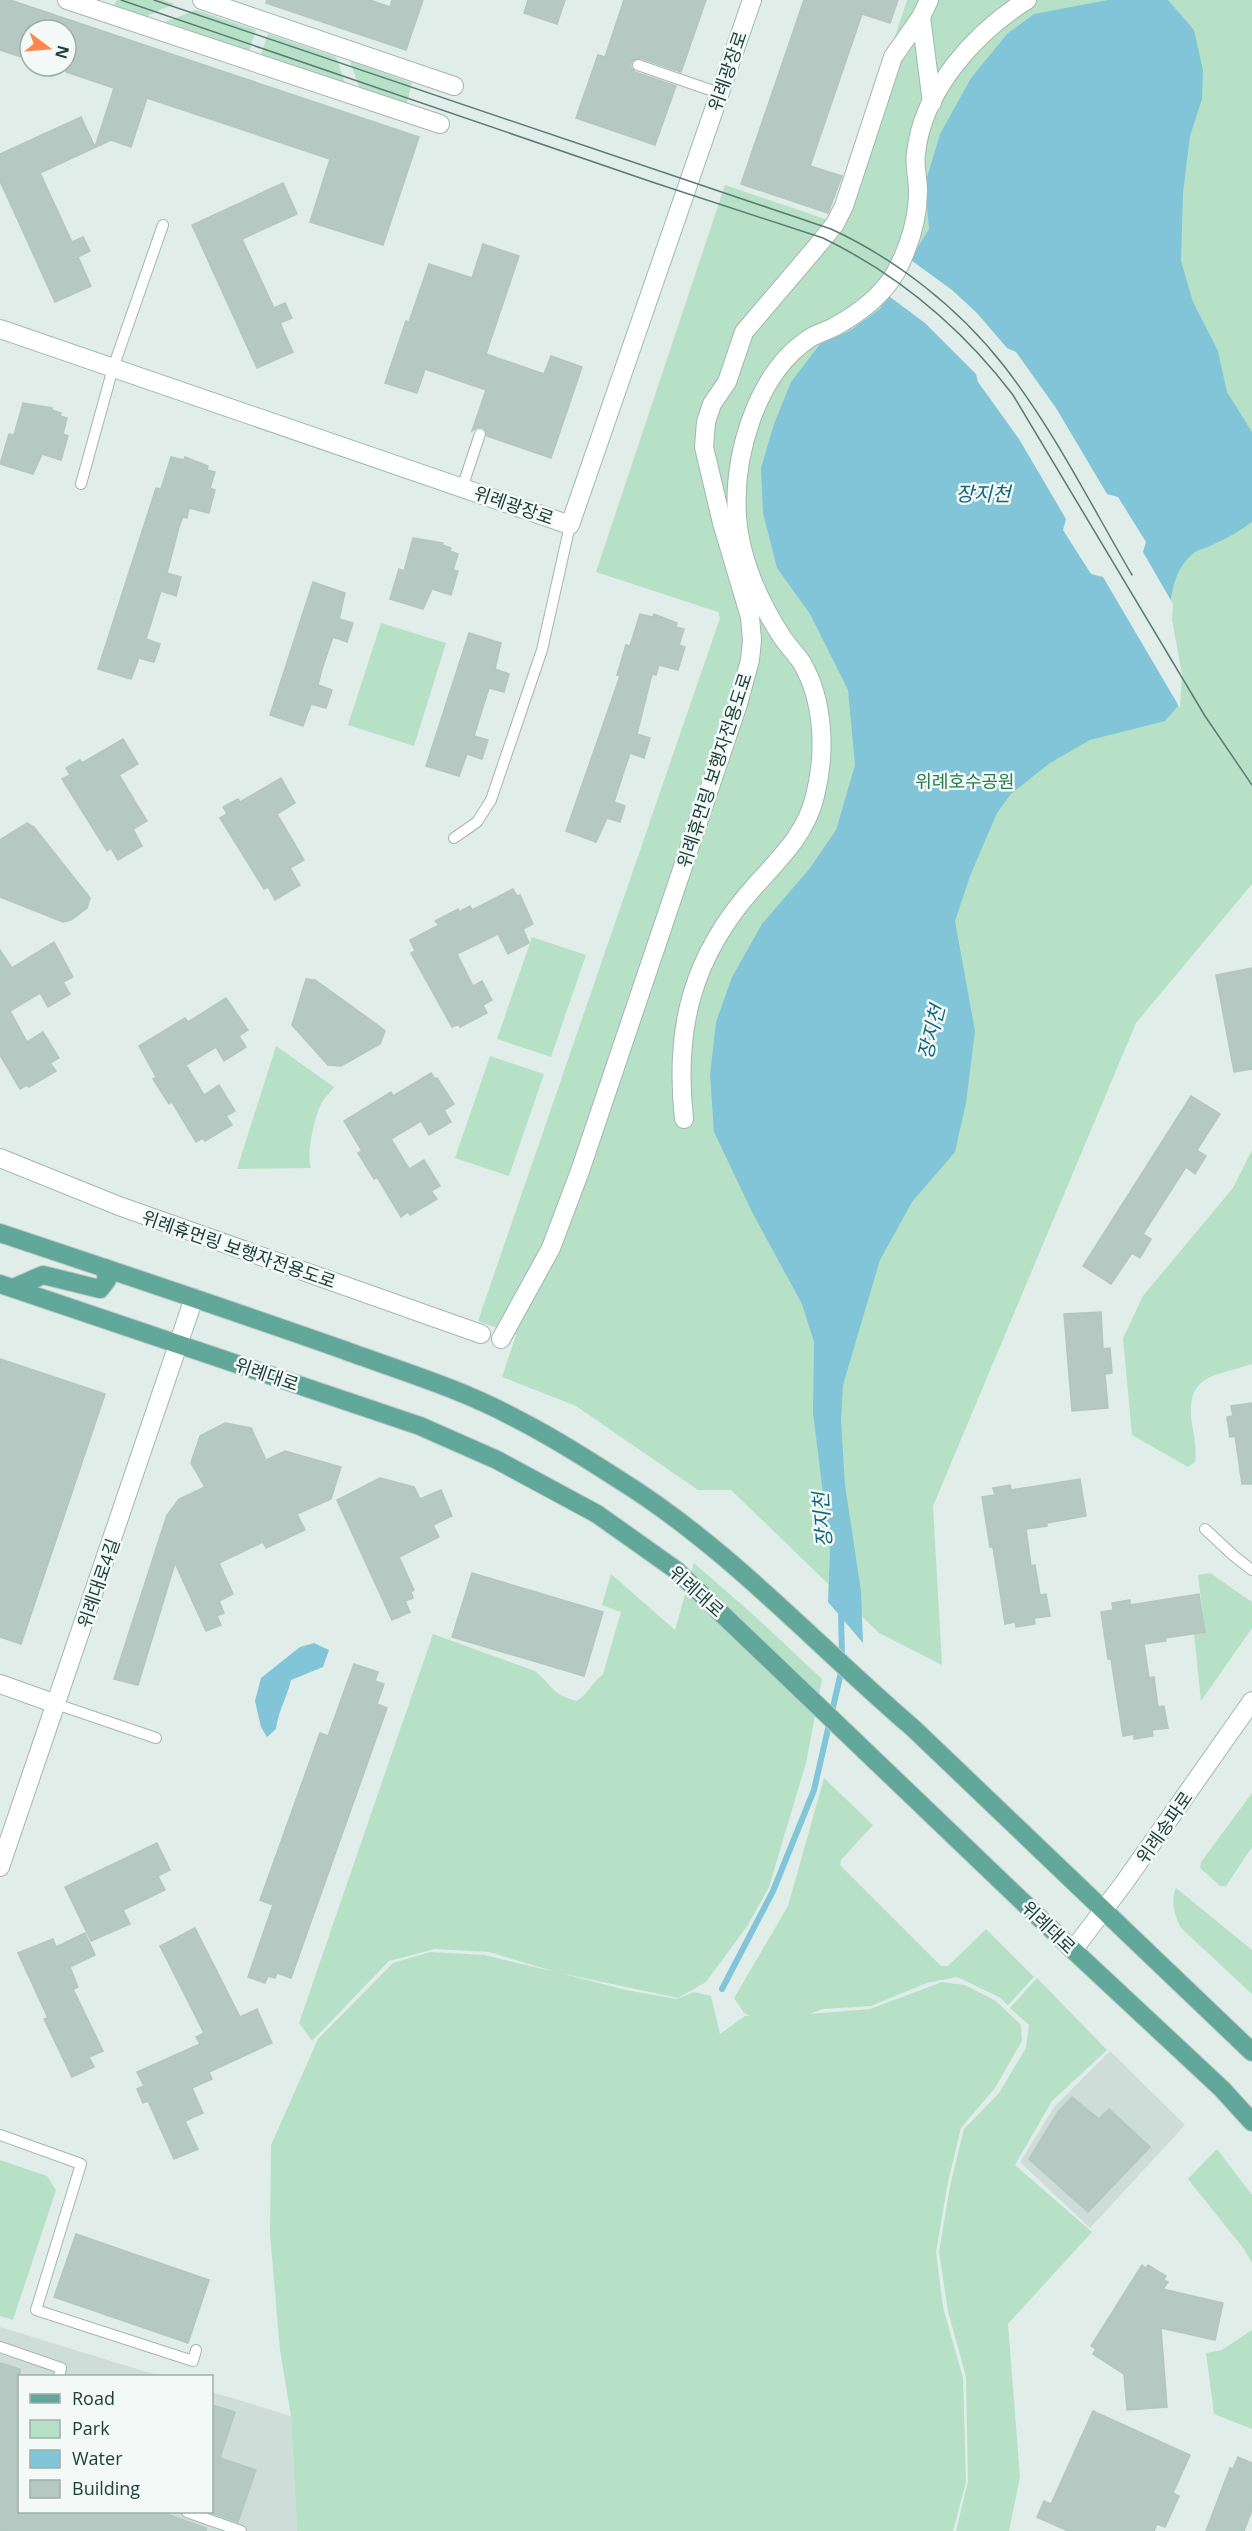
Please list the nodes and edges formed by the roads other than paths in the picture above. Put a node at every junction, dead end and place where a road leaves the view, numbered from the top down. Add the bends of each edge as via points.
1 (67, 0) edge
2 (202, 0) edge
3 (752, 0) edge
4 (929, 0) edge
5 (1028, 0) edge
6 (921, 17) junction
7 (638, 65) dead end
8 (454, 86) dead end
9 (719, 93) junction
10 (932, 103) junction
11 (440, 124) dead end
12 (163, 225) dead end
13 (0, 329) edge
14 (113, 368) junction
15 (480, 434) dead end
16 (81, 484) dead end
17 (462, 488) junction
18 (570, 525) junction
19 (454, 838) dead end
20 (684, 1119) dead end
21 (0, 1158) edge
22 (0, 1233) edge
23 (105, 1268) junction
24 (7, 1286) edge
25 (194, 1298) junction
26 (481, 1334) dead end
27 (501, 1339) dead end
28 (179, 1344) junction
29 (1205, 1529) dead end
30 (1252, 1570) edge
31 (0, 1684) edge
32 (1252, 1701) edge
33 (56, 1704) junction
34 (156, 1738) dead end
35 (0, 1868) edge
36 (1105, 1909) junction
37 (1073, 1950) junction
38 (1252, 2052) edge
39 (1252, 2122) edge
40 (0, 2135) edge
41 (0, 2347) edge
42 (196, 2350) dead end
43 (59, 2375) edge
44 (192, 2513) edge
45 (241, 2531) edge

1 - 11 street
2 - 8 street
3 - 9 street, 위례광장로
4 - 6 street, 위례휴먼링 보행자전용도로
5 - 10 street via 963,54
6 - 10 street
6 - 27 street, 위례휴먼링 보행자전용도로 via 893,57 844,206 803,264 744,332 727,382 712,404 706,422 704,447 750,616 750,660 580,1172 551,1248
7 - 9 lane
9 - 18 street, 위례광장로
10 - 20 street via 915,155 918,192 912,235 895,274 875,300 810,338 789,356 768,385 746,433 737,485 741,541 763,603 802,664 814,695 822,728 819,769 815,796 803,828 723,927 699,972 682,1035 680,1078
12 - 14 lane
13 - 14 street, 위례광장로
14 - 16 lane
14 - 17 street, 위례광장로
15 - 17 lane
17 - 18 street, 위례광장로
18 - 19 lane via 542,650 491,800 477,822
21 - 26 street, 위례휴먼링 보행자전용도로 via 119,1206
22 - 23 main road
23 - 24 main road via 107,1281 100,1289 43,1275
23 - 25 main road
24 - 28 main road, 위례대로
25 - 28 street, 위례대로4길
25 - 36 main road via 432,1382 512,1416 621,1480 690,1530 764,1592
28 - 33 street, 위례대로4길
28 - 37 main road, 위례대로 via 420,1426 483,1453 597,1514 676,1570
29 - 30 lane
31 - 33 street
32 - 36 street, 위례송파로
33 - 34 lane
33 - 35 street, 위례대로4길
36 - 37 street, 위례송파로
36 - 38 main road
37 - 39 main road, 위례대로 via 1222,2089
40 - 42 lane via 81,2164 36,2310 193,2361
41 - 43 lane via 61,2368
44 - 45 lane

